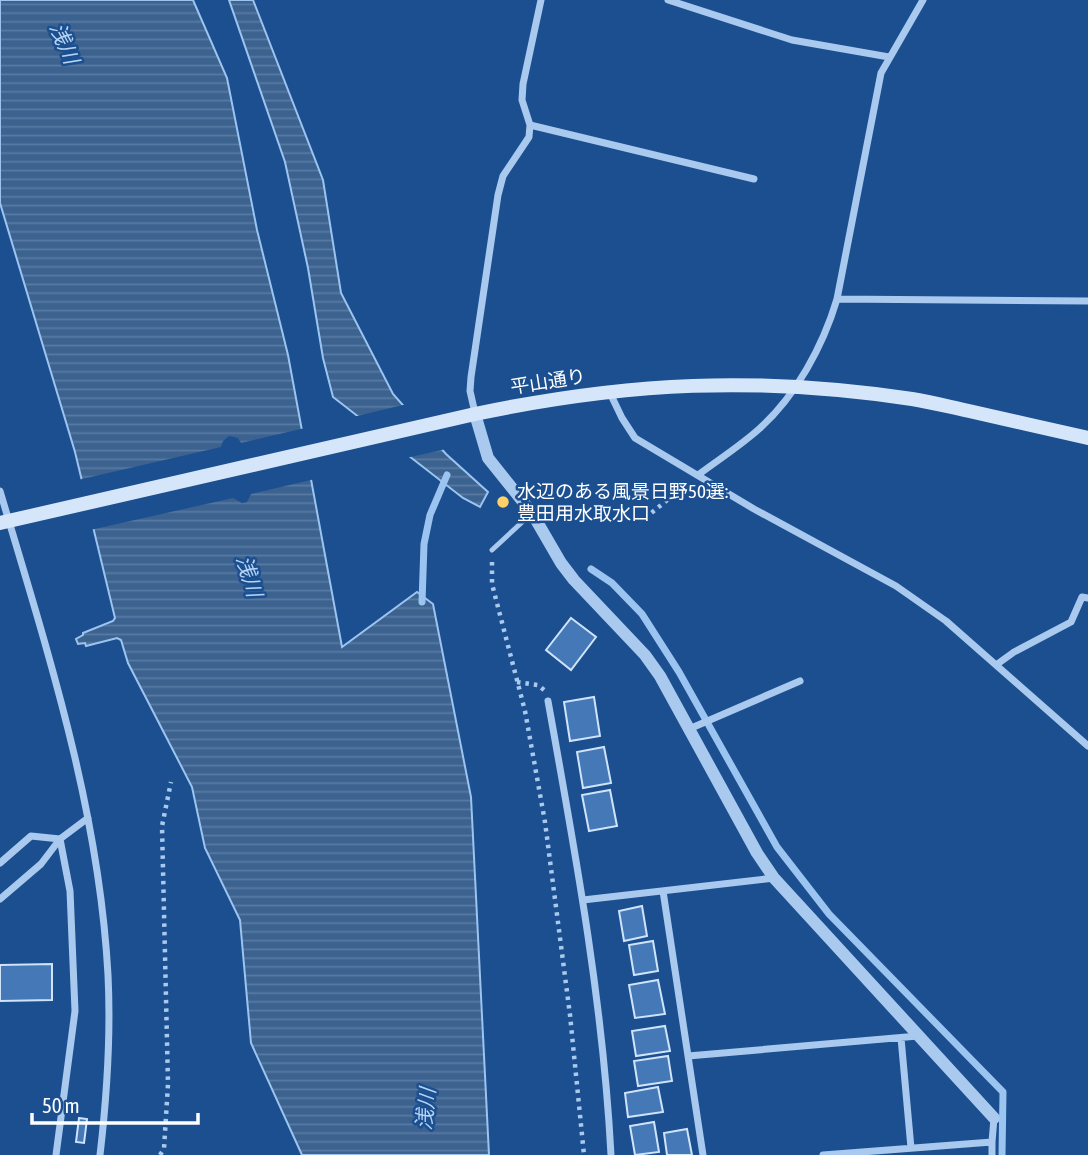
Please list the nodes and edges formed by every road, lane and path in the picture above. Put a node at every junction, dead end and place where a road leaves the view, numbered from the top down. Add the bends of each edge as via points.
1 (541, 0) edge
2 (668, 0) edge
3 (923, 0) edge
4 (889, 57) junction
5 (530, 125) junction
6 (754, 179) dead end
7 (836, 299) junction
8 (1088, 301) edge
9 (796, 385) junction
10 (609, 391) junction
11 (475, 414) junction
12 (1088, 438) edge
13 (698, 475) junction
14 (0, 491) edge
15 (532, 513) junction
16 (645, 518) dead end
17 (10, 521) edge
18 (492, 550) joint
19 (1088, 598) edge
20 (996, 665) junction
21 (800, 681) dead end
22 (517, 682) junction
23 (548, 701) joint
24 (693, 727) junction
25 (1088, 746) edge
26 (171, 782) dead end
27 (88, 818) junction
28 (60, 839) junction
29 (0, 863) edge
30 (774, 878) junction
31 (663, 891) junction
32 (0, 899) edge
33 (583, 900) junction
34 (918, 1036) junction
35 (901, 1038) junction
36 (688, 1056) junction
37 (994, 1118) joint
38 (992, 1142) junction
39 (911, 1149) junction
40 (163, 1153) edge
41 (57, 1155) edge
42 (100, 1155) edge
43 (584, 1155) edge
44 (611, 1155) edge
45 (703, 1155) edge
46 (822, 1155) edge
47 (992, 1155) edge

1 - 5 street via 523,83 522,100
2 - 4 street via 792,40
3 - 4 street
4 - 7 street via 881,73
5 - 6 street
5 - 11 street via 529,137 503,176 498,195 471,377
7 - 8 street
7 - 9 street via 828,327
9 - 10 main road, 平山通り via 682,385
9 - 12 main road, 平山通り via 914,399
9 - 13 street via 760,428
10 - 11 main road, 平山通り
10 - 13 street via 635,438
11 - 15 street via 488,458
11 - 17 main road, 平山通り
13 - 16 path
13 - 20 street via 896,586 946,621
14 - 17 street
15 - 18 lane
15 - 24 street via 574,580 660,676
17 - 27 street via 61,695
18 - 22 path via 492,583
19 - 20 street via 1082,597 1071,622
20 - 25 street
21 - 24 street
22 - 23 path via 538,685
22 - 43 path via 545,822
23 - 33 street
24 - 30 street
26 - 40 path via 162,826 168,1084
27 - 28 street
27 - 42 street via 108,975 108,1056
28 - 29 street via 31,836
28 - 32 street via 41,864
28 - 41 street via 70,891 75,1011
30 - 31 street
30 - 34 street
31 - 33 street
31 - 36 street
33 - 44 street
34 - 35 street
34 - 37 street
35 - 36 street
35 - 39 street
36 - 45 street
37 - 38 street
38 - 39 street
38 - 47 street
39 - 46 street

